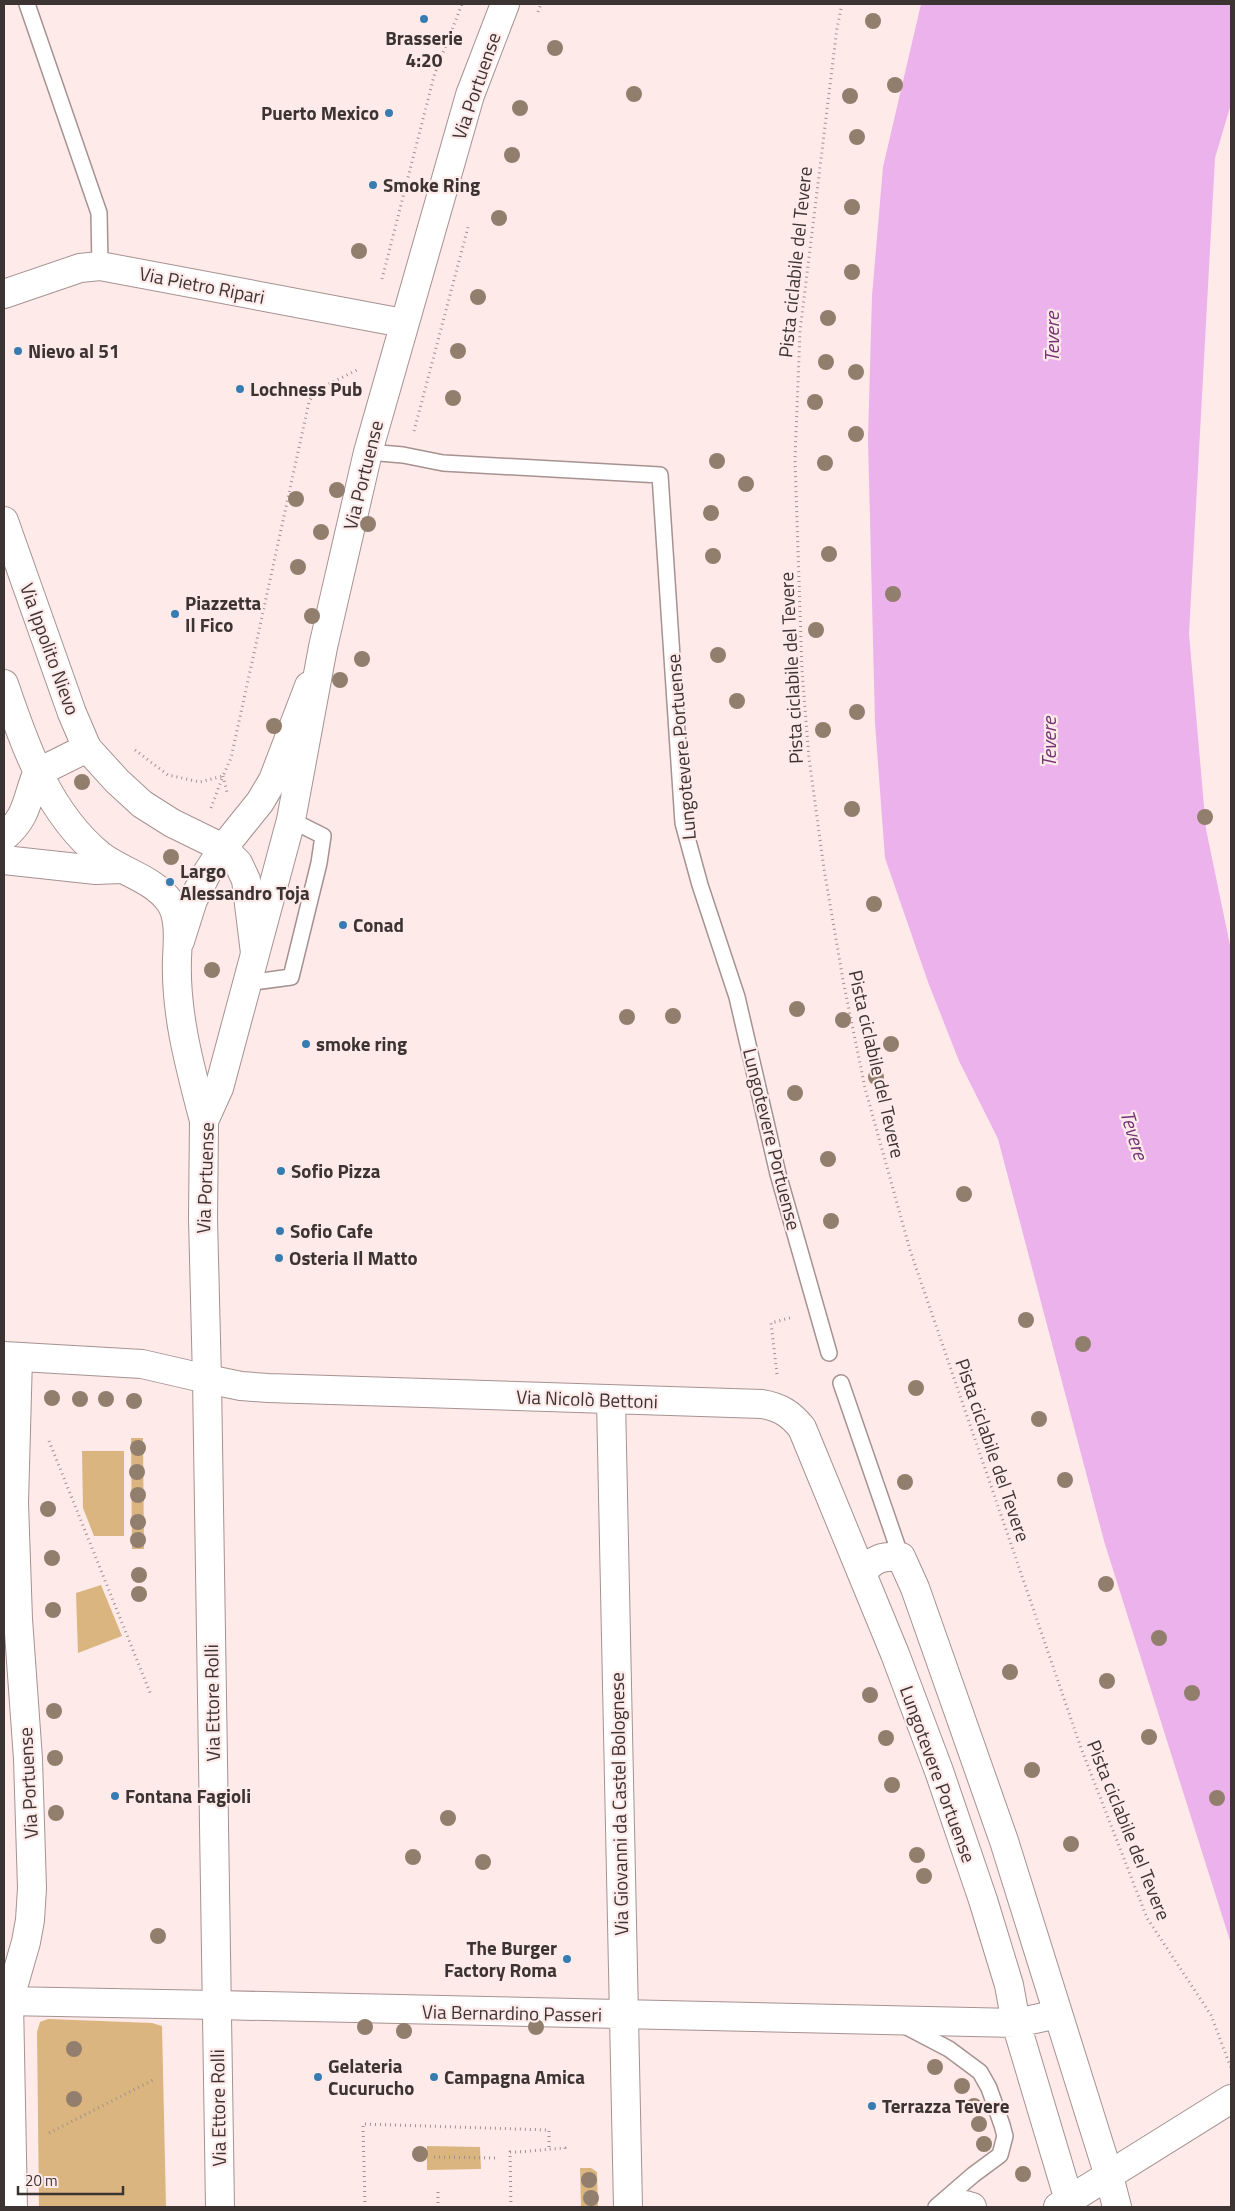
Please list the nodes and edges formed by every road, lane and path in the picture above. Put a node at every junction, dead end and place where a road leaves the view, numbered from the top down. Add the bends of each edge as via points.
1 (27, 4) edge
2 (462, 4) edge
3 (505, 4) edge
4 (542, 4) edge
5 (842, 4) edge
6 (534, 20) dead end
7 (469, 222) dead end
8 (100, 266) junction
9 (4, 294) edge
10 (372, 317) junction
11 (403, 323) junction
12 (362, 368) dead end
13 (368, 452) junction
14 (403, 455) junction
15 (4, 521) edge
16 (323, 647) junction
17 (4, 684) edge
18 (87, 748) junction
19 (133, 748) dead end
20 (37, 773) junction
21 (223, 776) junction
22 (209, 814) dead end
23 (292, 820) junction
24 (4, 838) edge
25 (223, 848) junction
26 (4, 860) edge
27 (121, 869) junction
28 (177, 952) junction
29 (255, 955) junction
30 (247, 983) junction
31 (204, 1121) junction
32 (771, 1323) dead end
33 (774, 1344) dead end
34 (829, 1353) dead end
35 (11, 1357) edge
36 (207, 1379) junction
37 (841, 1383) dead end
38 (611, 1400) junction
39 (46, 1433) dead end
40 (902, 1557) junction
41 (862, 1573) junction
42 (151, 1695) dead end
43 (6, 2001) edge
44 (217, 2005) junction
45 (1058, 2014) junction
46 (623, 2015) junction
47 (884, 2020) junction
48 (1016, 2023) junction
49 (1231, 2069) edge
50 (153, 2080) dead end
51 (1231, 2099) edge
52 (49, 2133) dead end
53 (549, 2149) junction
54 (565, 2152) dead end
55 (434, 2157) dead end
56 (497, 2158) dead end
57 (1109, 2176) junction
58 (438, 2192) dead end
59 (1066, 2205) edge
60 (14, 2207) edge
61 (220, 2207) edge
62 (365, 2207) edge
63 (438, 2207) edge
64 (511, 2207) edge
65 (628, 2207) edge
66 (936, 2207) edge
67 (947, 2207) edge
68 (972, 2207) edge
69 (1116, 2207) edge

1 - 8 lane via 99,213
2 - 10 path via 434,76
3 - 11 street, Via Portuense via 470,95
4 - 6 path
5 - 49 path, Pista ciclabile del Tevere via 800,331 795,460 802,671 808,748 843,980 865,1088 910,1250 1081,1748 1148,1918 1210,2015
7 - 14 path via 409,451
8 - 9 street, Via Pietro Ripari via 80,268
8 - 10 street, Via Pietro Ripari
10 - 11 street, Via Pietro Ripari
11 - 13 street, Via Portuense
12 - 21 path via 327,383 315,391 310,402 231,758
13 - 14 lane, Lungotevere Portuense
13 - 16 street, Via Portuense
14 - 34 lane, Lungotevere Portuense via 443,463 660,475 684,823 700,885 737,997 778,1174
15 - 18 street, Via Ippolito Nievo
16 - 23 street, Via Portuense
16 - 25 street via 273,780 260,802
17 - 20 street
18 - 20 street
18 - 25 street via 142,804
19 - 21 path via 168,774 200,782
20 - 24 street via 26,810
20 - 27 street via 80,835 100,855
21 - 22 path
23 - 29 street, Via Portuense
23 - 30 lane via 323,836 291,976
25 - 28 street via 193,900
25 - 29 street, Via Portuense via 238,862 246,880
26 - 27 street via 96,870
27 - 28 street via 169,901 176,924
28 - 31 street via 180,1020
29 - 30 street, Via Portuense
30 - 31 street, Via Portuense via 219,1088
31 - 36 street, Via Portuense
32 - 33 path
35 - 36 street, Via Nicolò Bettoni via 142,1364
35 - 43 street, Via Portuense via 18,1619 28,1759 32,1888 26,1942
36 - 38 street, Via Nicolò Bettoni via 268,1388
36 - 44 street, Via Ettore Rolli
37 - 40 lane, Lungotevere Portuense
38 - 41 street, Via Nicolò Bettoni via 762,1404 781,1409 802,1428
38 - 46 street, Via Giovanni da Castel Bolognese
39 - 42 path
40 - 41 street via 878,1558
40 - 45 street, Lungotevere Portuense via 1004,1841
41 - 48 street, Lungotevere Portuense via 902,1672 980,1891 1009,1985
43 - 44 street, Via Bernardino Passeri
43 - 60 street, Via Portuense
44 - 46 street, Via Bernardino Passeri
44 - 61 street, Via Ettore Rolli
45 - 48 street
45 - 57 street, Lungotevere Portuense
46 - 47 street, Via Bernardino Passeri
46 - 65 street, Via Giovanni da Castel Bolognese
47 - 48 street, Via Bernardino Passeri
47 - 66 lane via 923,2034 980,2072 1002,2125 1004,2145 1000,2155
48 - 59 street, Lungotevere Portuense
50 - 52 path
51 - 57 street
53 - 54 path via 565,2148
53 - 62 path via 549,2130 363,2124
53 - 64 path via 510,2152
55 - 56 path
57 - 59 street
57 - 69 street, Lungotevere Portuense
58 - 63 path
67 - 68 street

